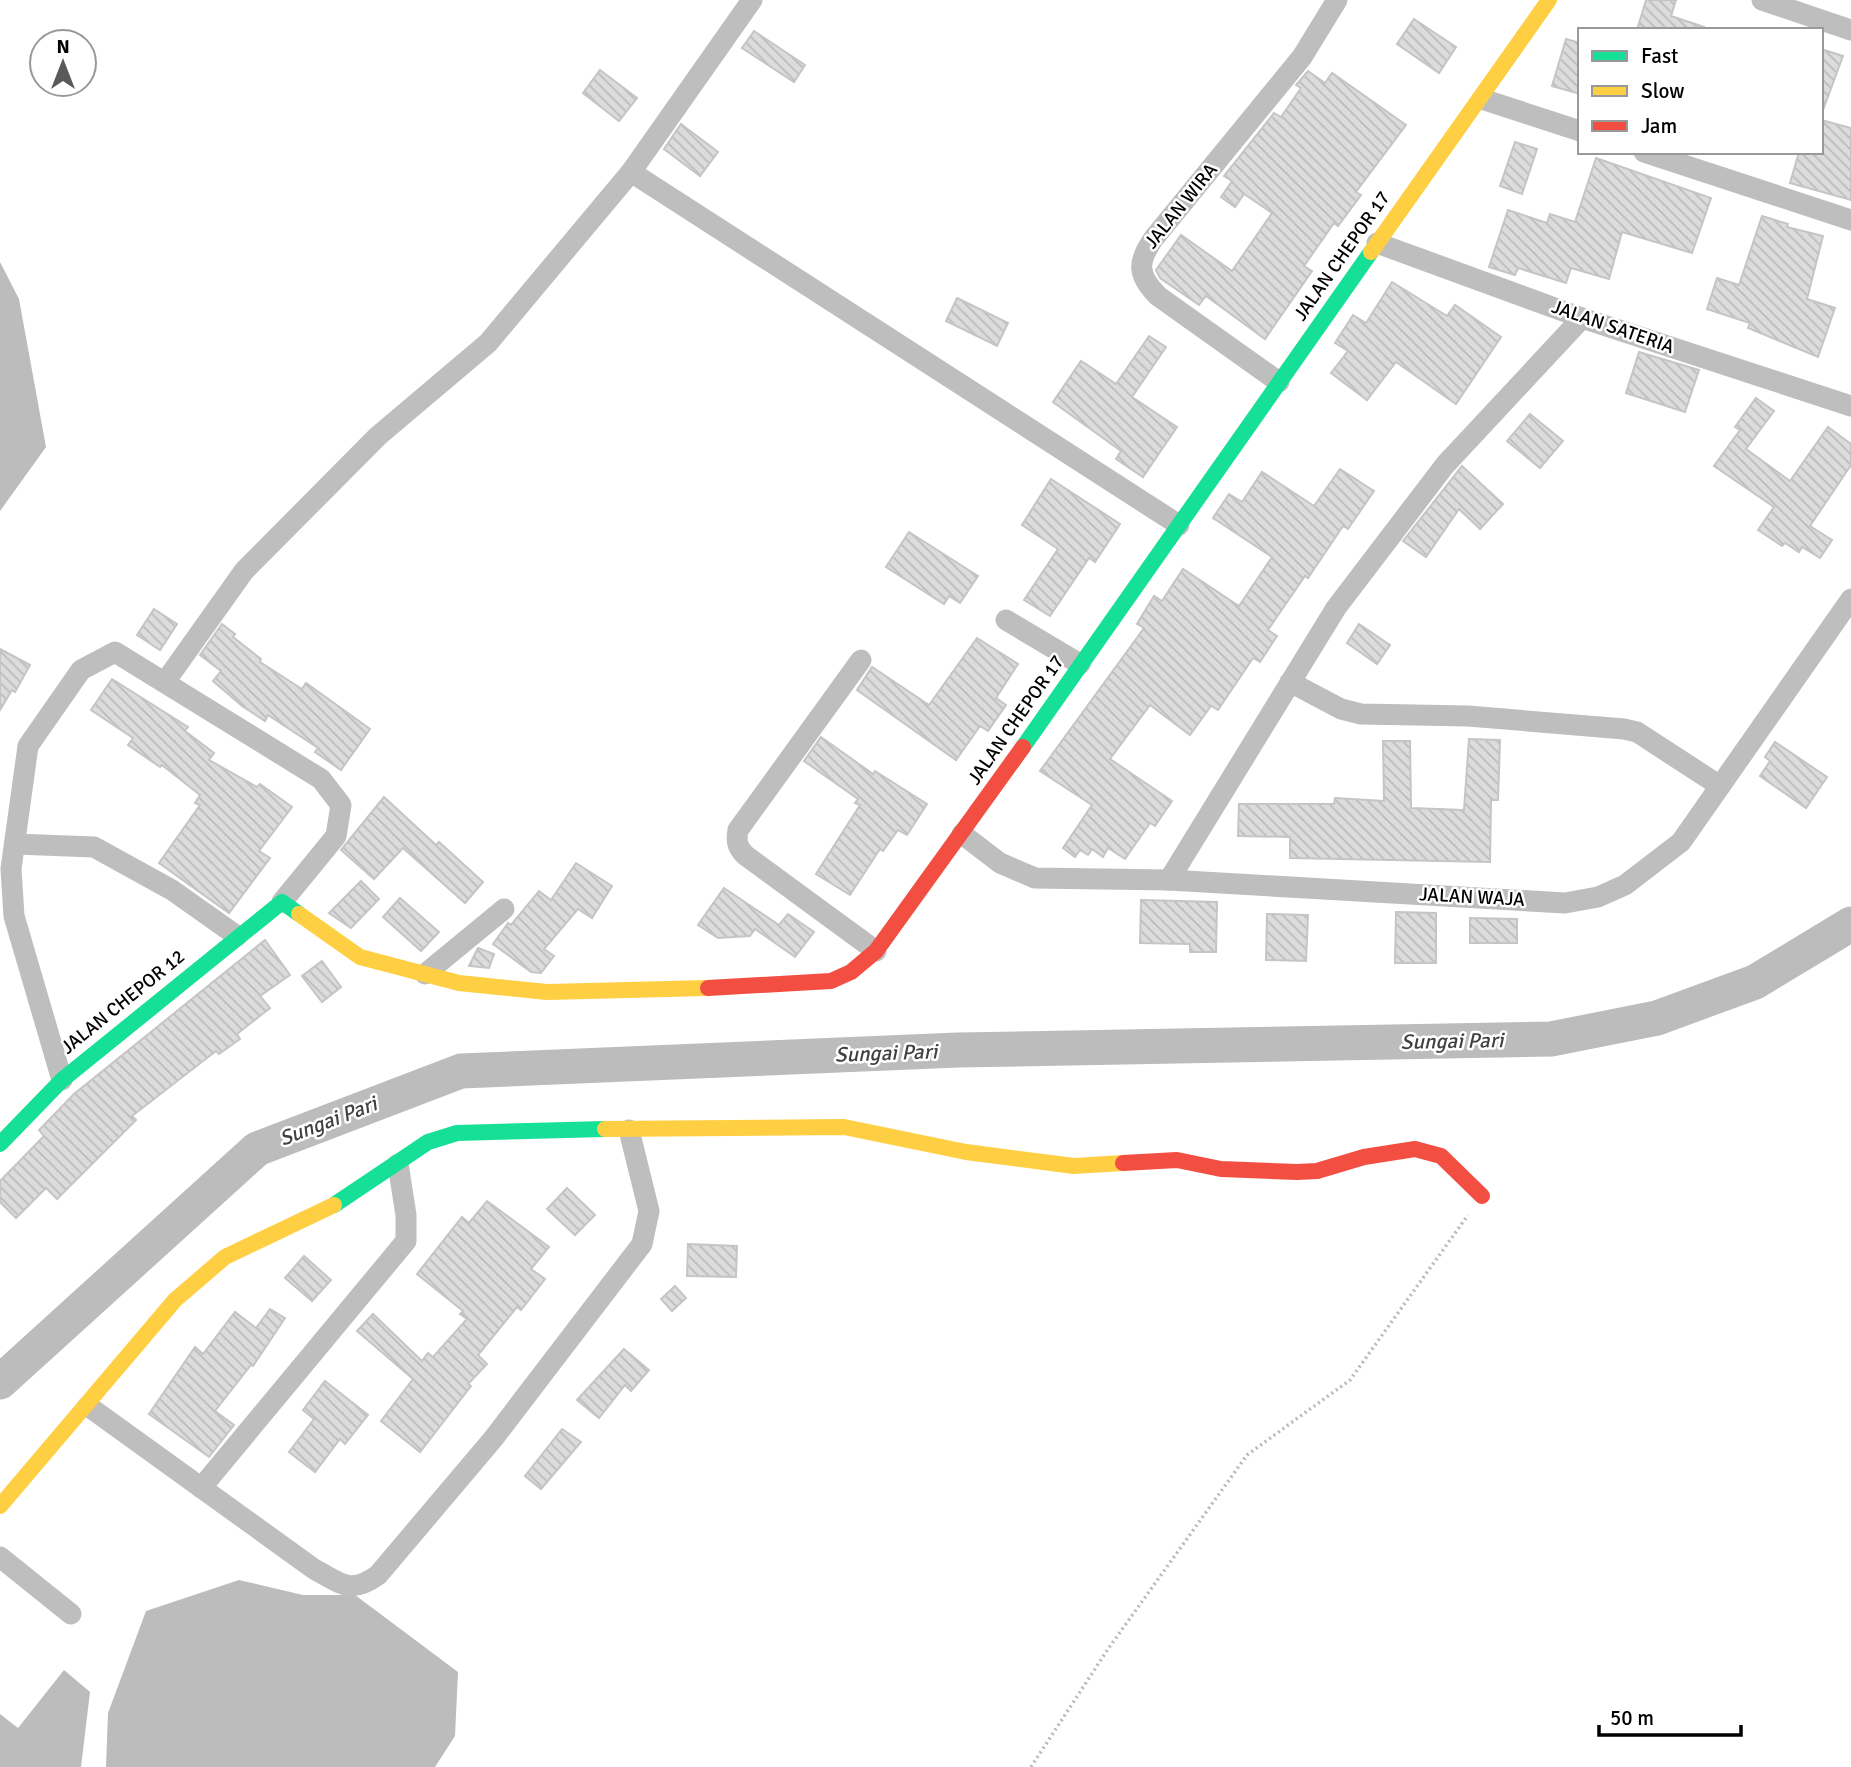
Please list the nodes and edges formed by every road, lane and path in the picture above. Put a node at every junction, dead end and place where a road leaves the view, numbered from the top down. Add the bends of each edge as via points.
1 (752, 0) edge
2 (1337, 0) edge
3 (1549, 0) edge
4 (1762, 0) edge
5 (1851, 30) edge
6 (1482, 99) junction
7 (1578, 130) edge
8 (1650, 154) edge
9 (631, 172) junction
10 (1851, 220) edge
11 (1377, 243) junction
12 (1582, 318) junction
13 (1279, 382) junction
14 (1851, 406) edge
15 (1178, 525) junction
16 (1851, 599) edge
17 (1006, 620) dead end
18 (861, 660) dead end
19 (1080, 664) junction
20 (165, 682) junction
21 (1290, 682) junction
22 (1720, 786) junction
23 (962, 834) junction
24 (15, 844) junction
25 (1169, 880) junction
26 (282, 902) junction
27 (504, 909) dead end
28 (237, 936) junction
29 (876, 951) junction
30 (425, 974) junction
31 (62, 1080) junction
32 (629, 1130) junction
33 (0, 1144) edge
34 (398, 1164) junction
35 (1482, 1196) joint
36 (88, 1406) junction
37 (201, 1488) junction
38 (0, 1506) edge
39 (0, 1557) edge
40 (71, 1614) dead end
41 (1031, 1767) edge

1 - 9 street
2 - 13 street, JALAN WIRA via 1302,57 1154,238 1140,267 1144,282 1158,296
3 - 6 street, JALAN CHEPOR 17
4 - 5 street
6 - 7 street
6 - 11 street, JALAN CHEPOR 17
8 - 10 street
9 - 15 street
9 - 20 street via 488,343 378,436 244,571
11 - 12 street, JALAN SATERIA
11 - 13 street, JALAN CHEPOR 17
12 - 14 street, JALAN SATERIA
12 - 21 street via 1445,465 1336,608
13 - 15 street, JALAN CHEPOR 17
15 - 19 street, JALAN CHEPOR 17
16 - 22 street, JALAN WAJA
17 - 19 street
18 - 29 street via 738,830 737,843 745,855
19 - 23 street, JALAN CHEPOR 17
20 - 24 street via 114,652 81,670 28,746
20 - 26 street via 321,779 341,805 336,836
21 - 22 street via 1341,709 1361,714 1468,716 1625,729 1644,736
21 - 25 street
22 - 25 street, JALAN WAJA via 1681,842 1653,866 1625,885 1565,903
23 - 25 street, JALAN WAJA via 1000,863 1035,878
23 - 29 street, JALAN CHEPOR 17
24 - 28 street via 94,847 172,890
24 - 31 street via 11,869 14,916
26 - 28 street, JALAN CHEPOR 12
26 - 30 street, JALAN CHEPOR 17 via 351,952
27 - 30 street
28 - 31 street, JALAN CHEPOR 12
29 - 30 street, JALAN CHEPOR 17 via 851,972 831,981 766,987 547,992 485,987
31 - 33 street, JALAN CHEPOR 12
32 - 34 street via 457,1133 428,1142
32 - 35 street via 844,1127 966,1152 1074,1166 1177,1160 1221,1169 1297,1172 1415,1149 1441,1156
32 - 37 street via 649,1211 642,1244 494,1439 378,1575 360,1587 346,1586 314,1569
34 - 36 street via 327,1209 225,1257 175,1300
34 - 37 street via 407,1215 406,1241
35 - 41 path via 1350,1380 1247,1454 1108,1649
36 - 37 street
36 - 38 street
39 - 40 street

